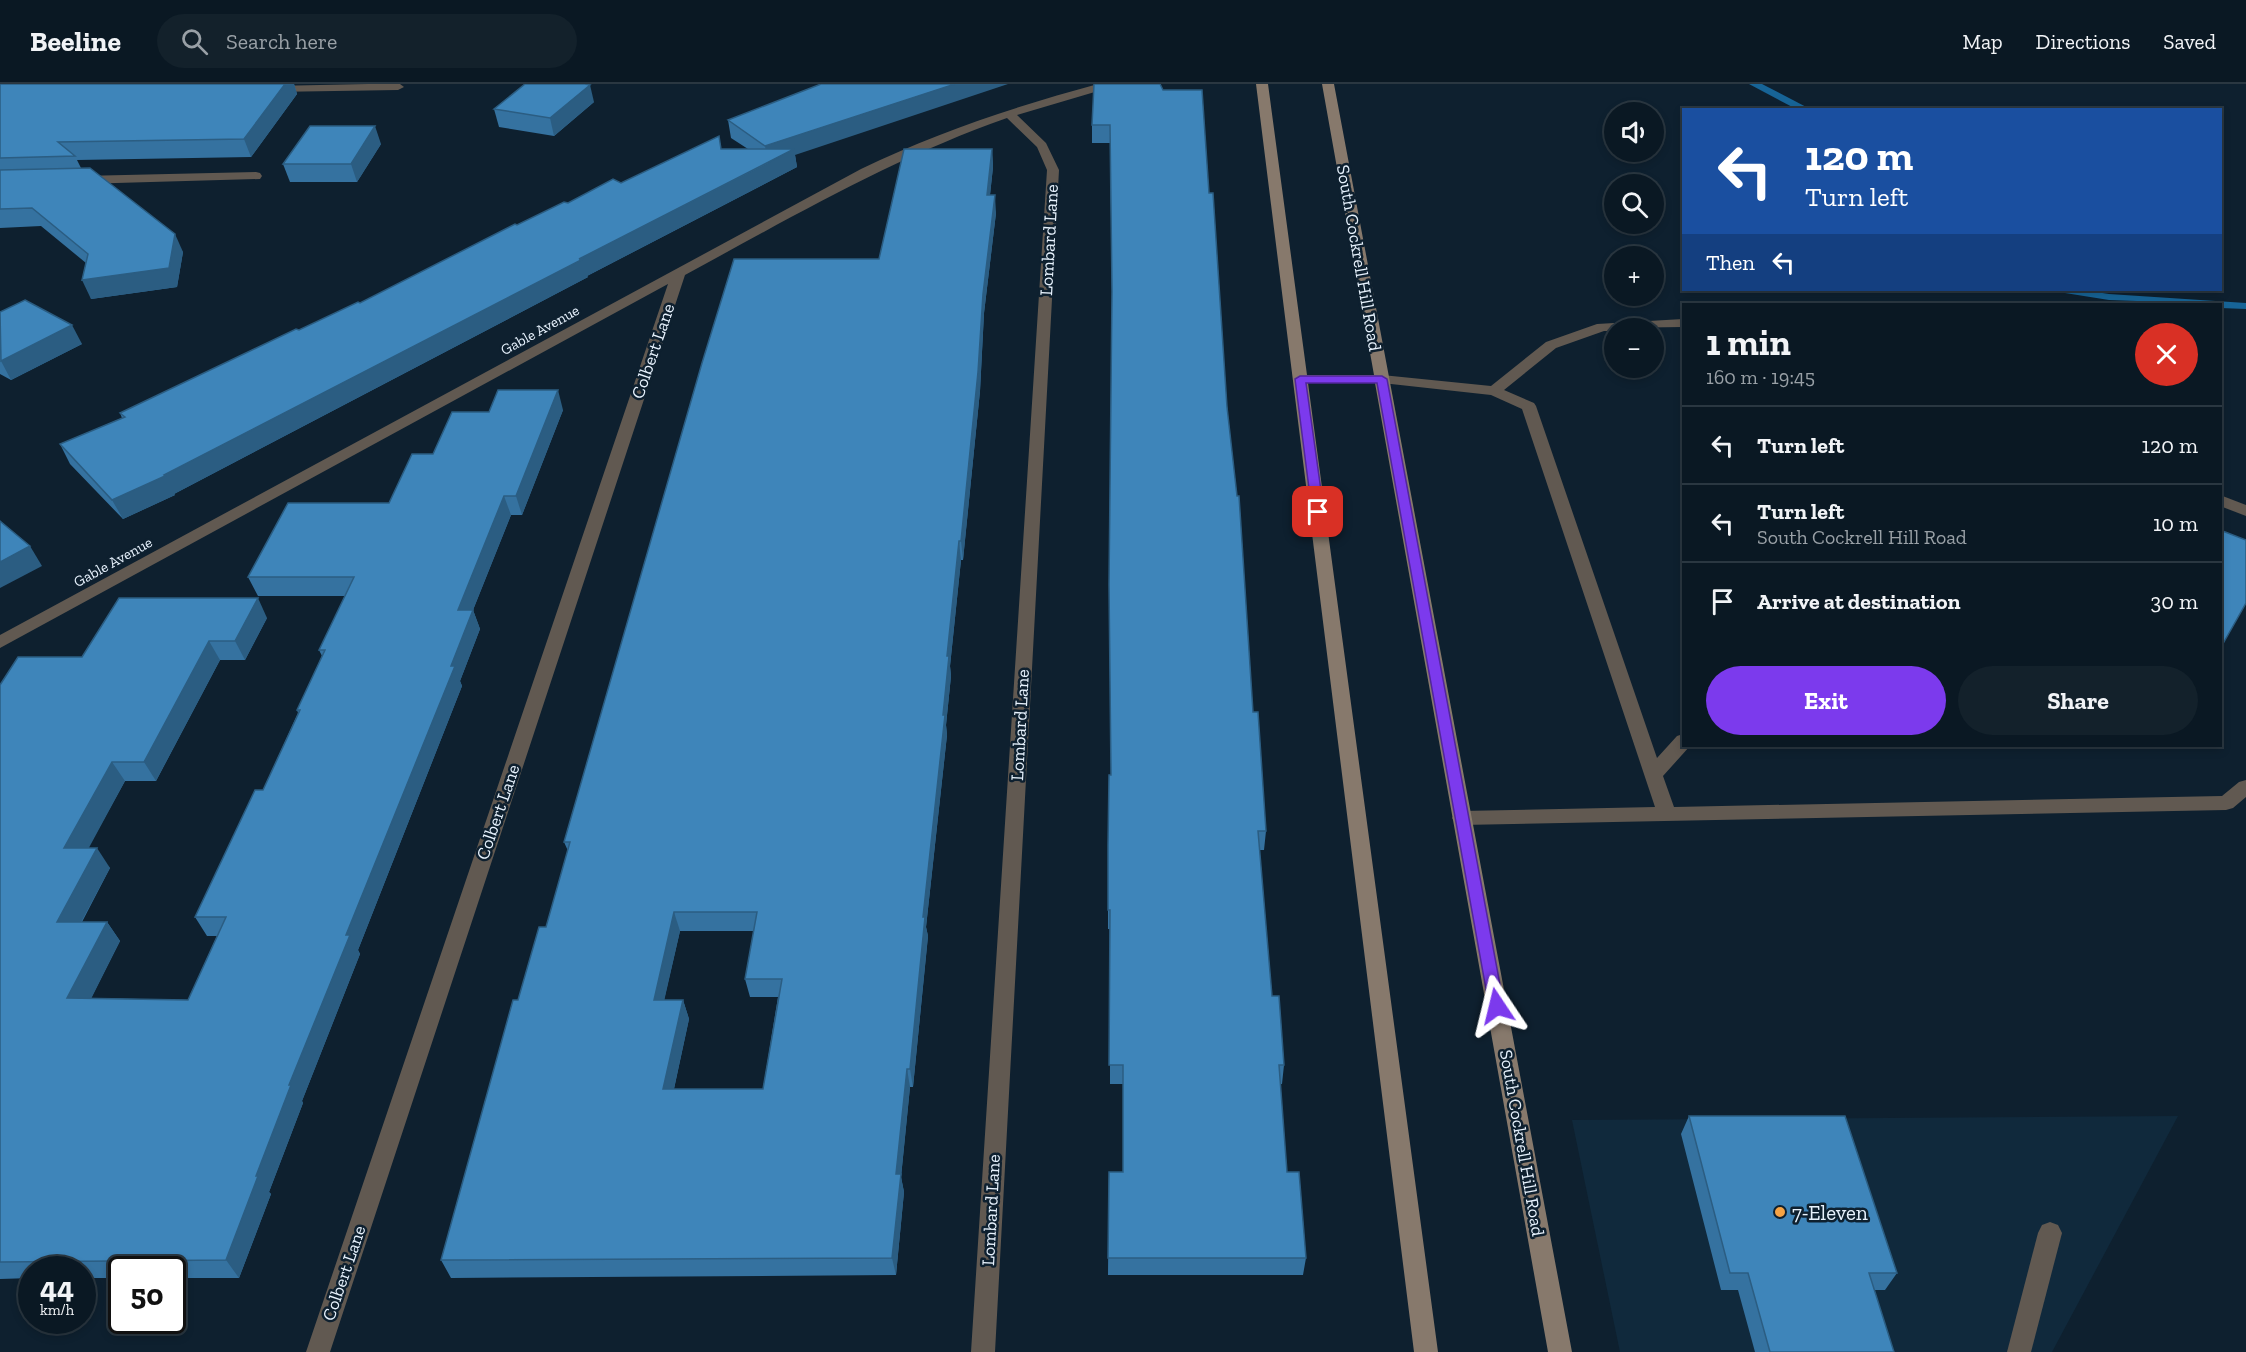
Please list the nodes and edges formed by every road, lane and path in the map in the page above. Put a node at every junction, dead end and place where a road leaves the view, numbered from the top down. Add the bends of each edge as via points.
1 (1111, 84) edge
2 (1262, 84) edge
3 (1328, 84) edge
4 (283, 86) edge
5 (398, 87) dead end
6 (258, 89) edge
7 (1010, 115) junction
8 (256, 176) dead end
9 (67, 180) edge
10 (680, 272) junction
11 (1682, 323) edge
12 (1300, 379) junction
13 (1382, 379) junction
14 (1494, 391) junction
15 (2222, 501) edge
16 (2246, 511) edge
17 (0, 642) edge
18 (1682, 742) edge
19 (1654, 774) junction
20 (2246, 787) edge
21 (1667, 814) junction
22 (1462, 818) junction
23 (2050, 1233) dead end
24 (318, 1352) edge
25 (982, 1352) edge
26 (1426, 1352) edge
27 (1560, 1352) edge
28 (2019, 1352) edge

1 - 7 street, Gable Avenue
2 - 12 main road
3 - 13 main road, South Cockrell Hill Road
4 - 5 street
4 - 6 street
7 - 10 street, Gable Avenue via 898,156
7 - 25 street, Lombard Lane via 1037,139 1053,170
8 - 9 street
10 - 17 street, Gable Avenue
10 - 24 street, Colbert Lane
11 - 14 street via 1602,327 1551,345
12 - 13 main road
12 - 26 main road
13 - 14 street
13 - 22 main road, South Cockrell Hill Road
14 - 19 street via 1529,406
15 - 16 street
18 - 19 street
19 - 21 street
20 - 21 street via 2226,803
21 - 22 street
22 - 27 main road, South Cockrell Hill Road
23 - 28 street

